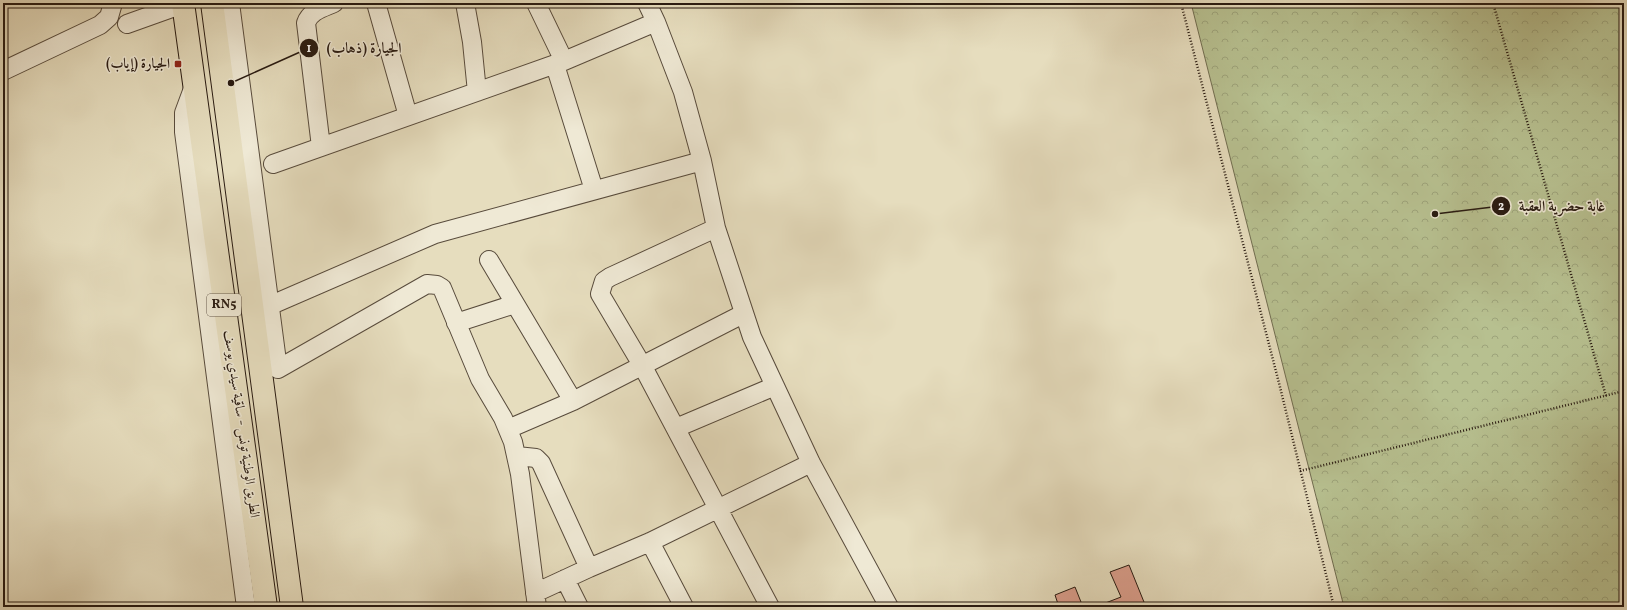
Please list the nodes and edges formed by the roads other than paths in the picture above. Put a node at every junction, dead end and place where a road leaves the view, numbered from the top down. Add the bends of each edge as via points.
1 (113, 3) edge
2 (183, 3) edge
3 (212, 3) edge
4 (230, 3) edge
5 (334, 3) edge
6 (376, 3) edge
7 (465, 3) edge
8 (536, 3) edge
9 (647, 3) edge
10 (656, 22) junction
11 (127, 24) dead end
12 (559, 63) junction
13 (3, 71) edge
14 (194, 86) junction
15 (476, 92) junction
16 (408, 116) junction
17 (321, 147) junction
18 (702, 161) junction
19 (273, 164) dead end
20 (594, 190) junction
21 (716, 228) junction
22 (489, 260) dead end
23 (515, 304) junction
24 (269, 306) junction
25 (743, 314) junction
26 (456, 323) junction
27 (642, 365) junction
28 (775, 386) junction
29 (573, 401) junction
30 (676, 428) junction
31 (508, 429) junction
32 (517, 456) junction
33 (811, 463) junction
34 (718, 508) junction
35 (650, 542) junction
36 (589, 568) junction
37 (565, 579) junction
38 (536, 600) edge
39 (246, 607) edge
40 (266, 607) edge
41 (292, 607) edge
42 (579, 607) edge
43 (684, 607) edge
44 (770, 607) edge
45 (889, 607) edge

1 - 13 street via 109,17 100,25
2 - 11 street
2 - 14 highway, الطريق الوطنية تونس - ساقية سيدي يوسف / RN5
3 - 41 highway, الطريق الوطنية تونس - ساقية سيدي يوسف / RN5
4 - 24 street
5 - 17 street via 313,12 308,16 306,23
6 - 16 street
7 - 15 street via 472,42
8 - 12 street
9 - 10 street
10 - 12 street
10 - 18 street via 682,92
12 - 15 street
12 - 20 street
14 - 39 street via 184,113 184,132
14 - 40 highway, الطريق الوطنية تونس - ساقية سيدي يوسف / RN5
15 - 16 street
16 - 17 street
17 - 19 street
18 - 20 street
18 - 21 street
20 - 24 street via 435,234
21 - 25 street
21 - 27 street via 604,281 600,294
22 - 23 street
23 - 26 street
23 - 29 street
24 - 26 street via 278,369 427,284 442,288
25 - 27 street
25 - 28 street
26 - 31 street via 480,379
27 - 29 street
27 - 30 street
28 - 30 street
28 - 33 street
29 - 31 street
30 - 34 street
31 - 32 street
32 - 36 street via 532,457 541,463
32 - 38 street
33 - 34 street
33 - 45 street
34 - 35 street
34 - 44 street
35 - 36 street
35 - 43 street
36 - 37 street
37 - 38 street
37 - 42 street

